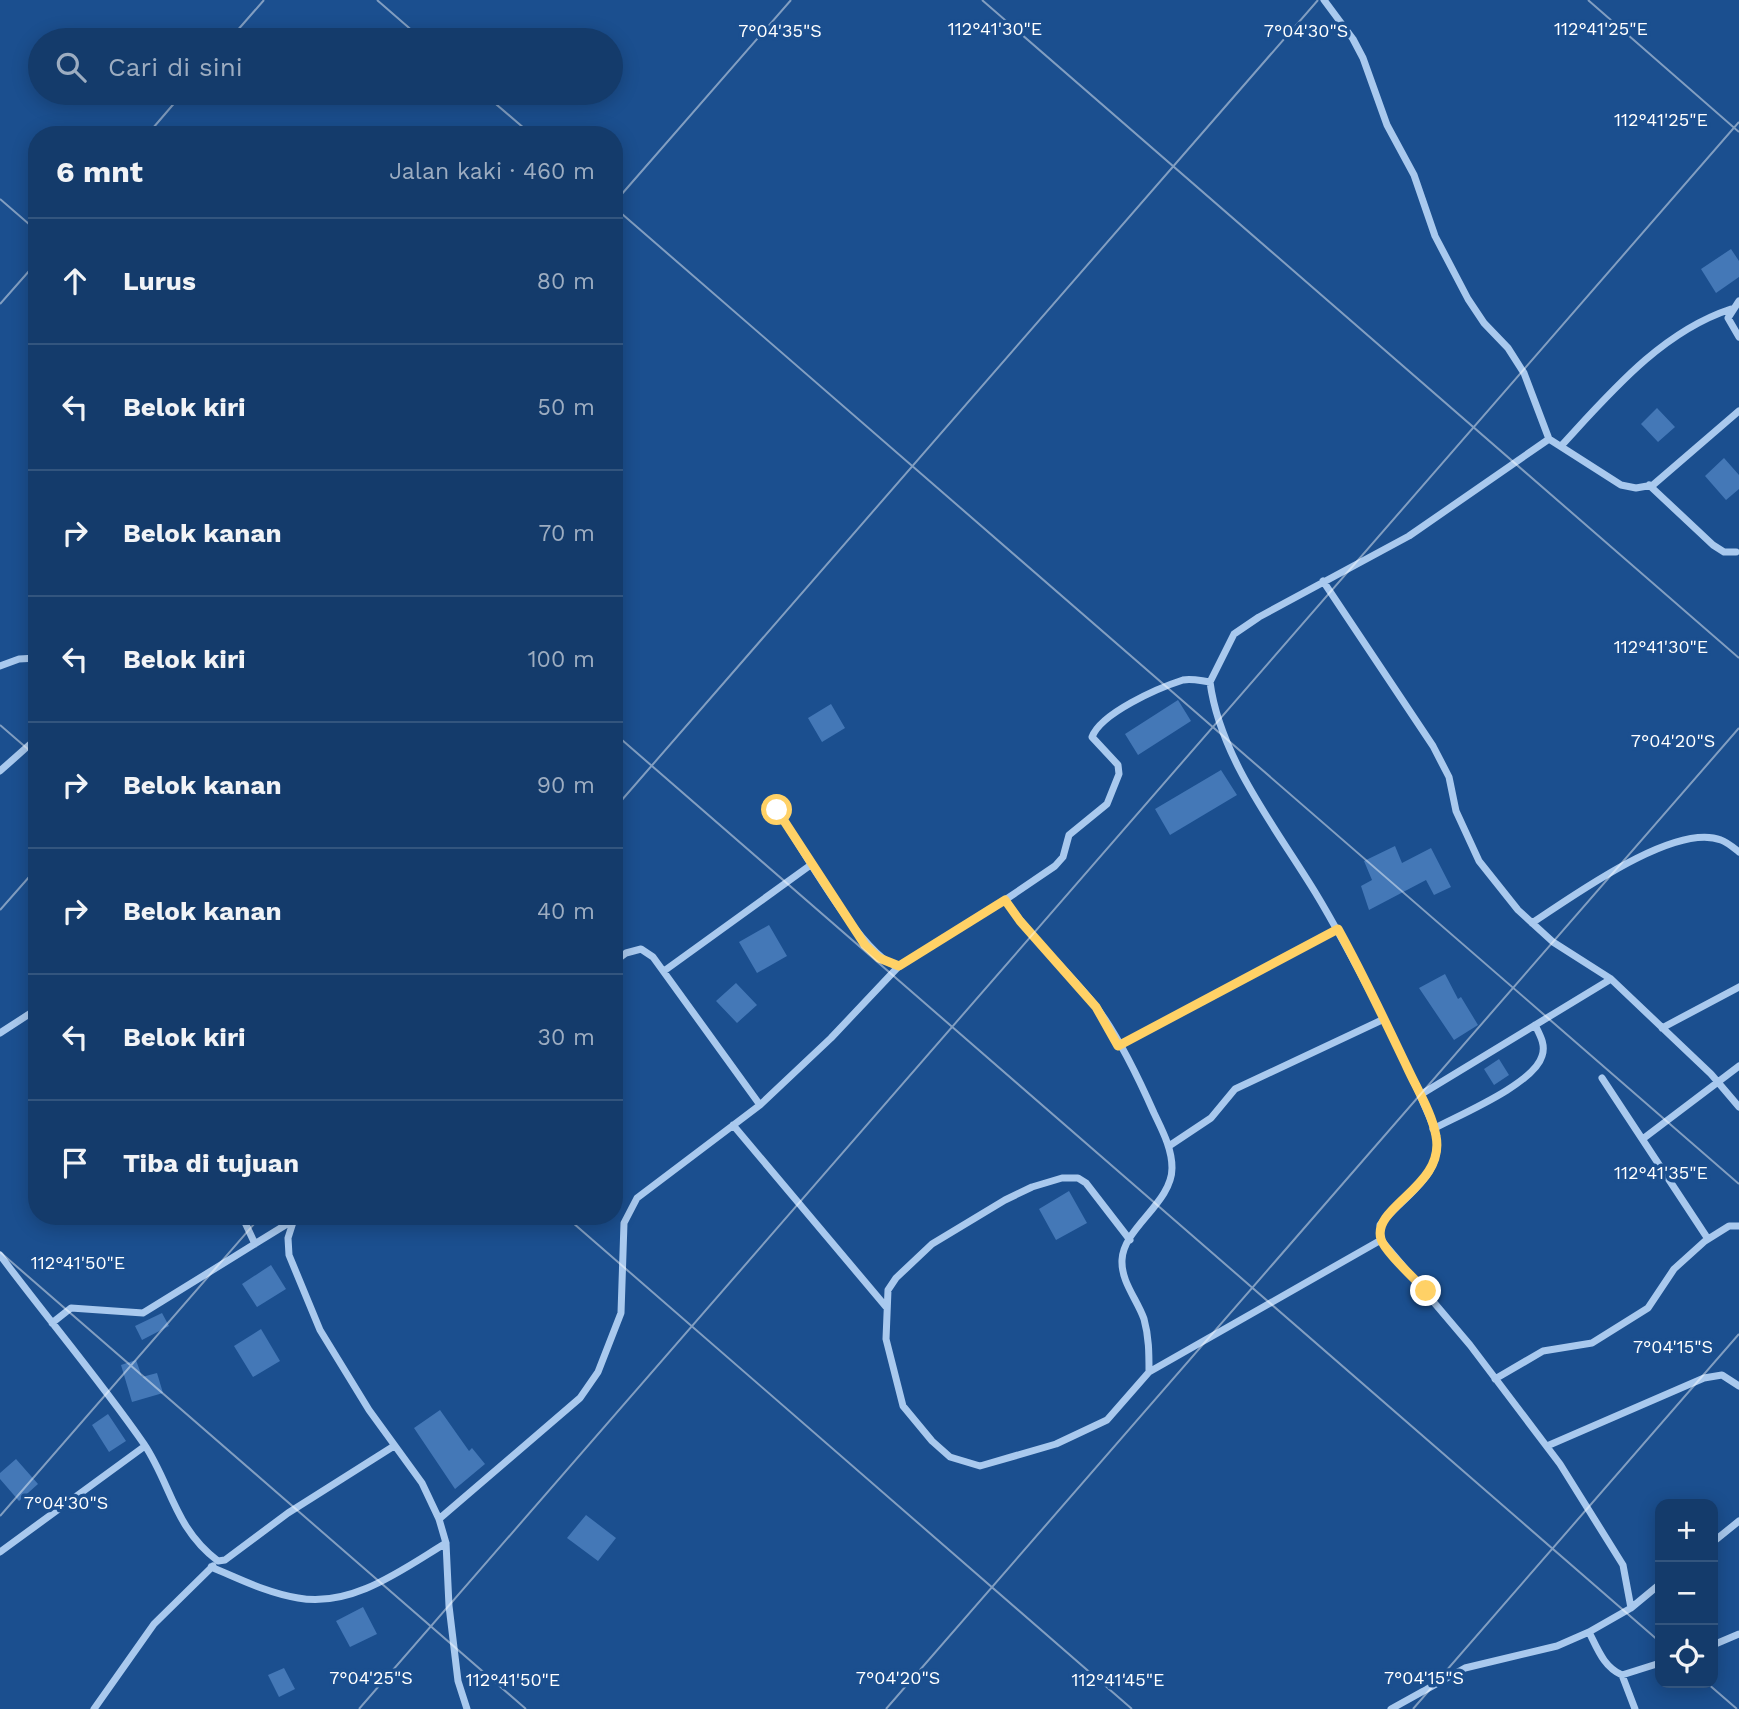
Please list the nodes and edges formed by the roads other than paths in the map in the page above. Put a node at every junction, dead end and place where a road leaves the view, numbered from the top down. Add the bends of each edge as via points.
1 (1324, 0) edge
2 (1739, 301) edge
3 (1731, 309) junction
4 (1739, 337) edge
5 (1739, 411) edge
6 (1549, 439) junction
7 (1561, 446) junction
8 (1648, 485) junction
9 (1738, 552) edge
10 (1323, 581) junction
11 (28, 658) edge
12 (0, 666) edge
13 (1210, 682) junction
14 (28, 746) edge
15 (0, 771) edge
16 (777, 810) dead end
17 (1739, 852) edge
18 (812, 864) junction
19 (1005, 900) junction
20 (1532, 923) junction
21 (1338, 929) junction
22 (623, 955) edge
23 (899, 966) junction
24 (664, 971) junction
25 (1611, 979) junction
26 (1739, 988) edge
27 (28, 1015) edge
28 (1384, 1019) junction
29 (1535, 1025) junction
30 (1662, 1028) junction
31 (0, 1033) edge
32 (1118, 1046) junction
33 (1739, 1066) edge
34 (1602, 1078) dead end
35 (1717, 1081) junction
36 (1420, 1095) junction
37 (760, 1105) junction
38 (1739, 1107) edge
39 (733, 1125) junction
40 (1433, 1129) junction
41 (1644, 1138) junction
42 (1169, 1146) junction
43 (246, 1225) edge
44 (285, 1225) edge
45 (292, 1225) edge
46 (1739, 1226) edge
47 (1708, 1239) junction
48 (1130, 1240) junction
49 (1381, 1240) junction
50 (255, 1244) junction
51 (0, 1255) edge
52 (887, 1308) junction
53 (52, 1323) junction
54 (1149, 1372) junction
55 (1496, 1379) junction
56 (1739, 1386) edge
57 (145, 1446) junction
58 (394, 1446) junction
59 (1547, 1446) junction
60 (439, 1519) junction
61 (1739, 1521) edge
62 (1718, 1538) edge
63 (446, 1542) junction
64 (0, 1552) edge
65 (218, 1561) junction
66 (211, 1567) junction
67 (1655, 1588) edge
68 (1631, 1608) junction
69 (1589, 1632) junction
70 (1739, 1634) edge
71 (1718, 1643) edge
72 (1655, 1665) edge
73 (1622, 1675) junction
74 (94, 1709) edge
75 (467, 1709) edge
76 (1391, 1709) edge
77 (1634, 1709) edge

1 - 6 street via 1363,58 1435,236 1468,299 1524,373
2 - 3 street
3 - 4 street via 1729,324
3 - 7 street via 1677,336 1643,362
5 - 8 street
6 - 7 street
6 - 10 street via 1409,536
7 - 8 street via 1620,485
8 - 9 street via 1713,545 1724,552
10 - 13 street via 1234,634
10 - 20 street via 1433,746 1479,861
11 - 12 street
13 - 19 street via 1185,680 1122,708 1096,728 1092,737 1118,765 1107,804 1069,835 1063,857 1055,866
13 - 21 street via 1222,729 1245,776
14 - 15 street
16 - 18 street
17 - 20 street via 1722,840 1705,837 1662,847 1628,862
18 - 23 street via 865,945 879,958
18 - 24 street
19 - 23 street
19 - 32 street via 1096,1007
20 - 25 street
21 - 28 street
21 - 32 street
22 - 24 street via 641,949
23 - 37 street
24 - 37 street
25 - 29 street
25 - 30 street
26 - 30 street
27 - 31 street
28 - 36 street
28 - 42 street via 1235,1089 1210,1118
29 - 36 street
29 - 40 street via 1543,1042 1538,1065 1519,1083
30 - 35 street
32 - 42 street
33 - 35 street
34 - 41 street
35 - 38 street
35 - 41 street
36 - 40 street
37 - 39 street
39 - 52 street
39 - 60 street via 637,1198 627,1212 621,1313 606,1356 580,1398
40 - 49 street via 1437,1138 1434,1161 1423,1182 1380,1225
41 - 47 street
42 - 48 street via 1172,1170 1162,1198
43 - 50 street
44 - 50 street
45 - 58 street via 289,1255 320,1330
46 - 47 street
47 - 55 street via 1674,1269 1648,1308 1592,1343 1544,1351
48 - 52 street via 1086,1183 1062,1178 1005,1200 932,1244 896,1278 888,1290
48 - 54 street via 1122,1257 1124,1277 1146,1329
49 - 54 street
49 - 55 street
50 - 53 street via 144,1313 71,1308
51 - 53 street
52 - 54 street via 886,1339 903,1406 950,1457 980,1466 1056,1444 1107,1420
53 - 57 street
55 - 59 street
56 - 59 street via 1722,1375 1704,1378
57 - 64 street
57 - 65 street via 191,1535
58 - 60 street via 422,1483
58 - 65 street
59 - 68 street via 1623,1566
60 - 63 street
61 - 62 street
63 - 66 street via 382,1582 334,1597 300,1599
63 - 75 street via 458,1681
65 - 66 street
66 - 74 street via 155,1624
67 - 68 street
68 - 69 street
69 - 73 street via 1602,1659
69 - 76 street via 1557,1646 1465,1668
70 - 71 street
72 - 73 street
73 - 77 street

